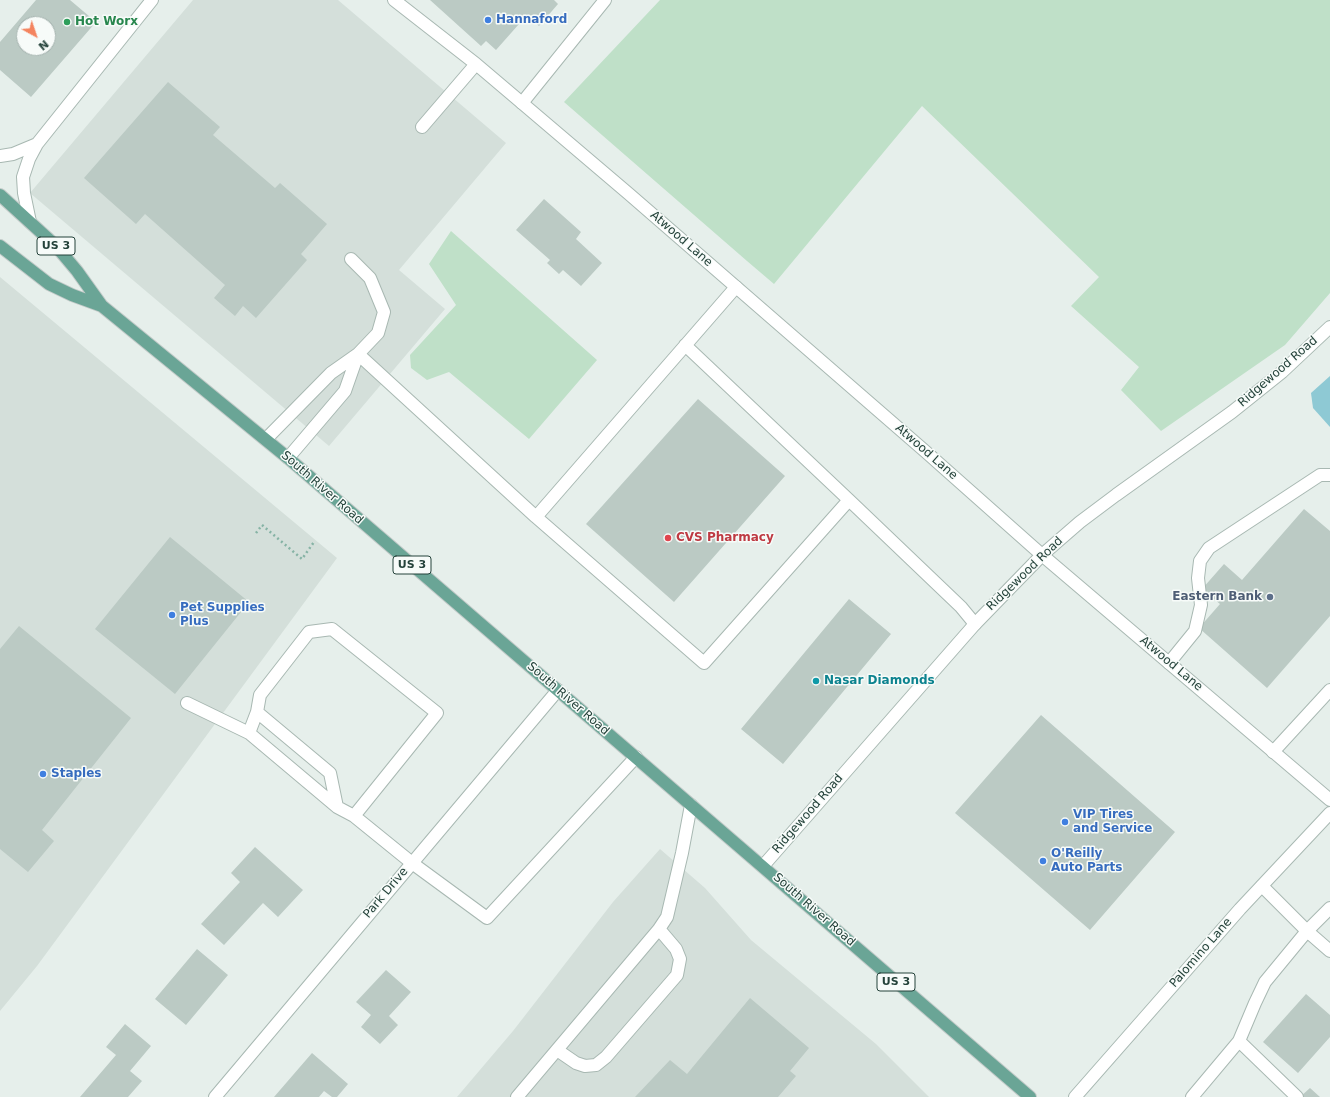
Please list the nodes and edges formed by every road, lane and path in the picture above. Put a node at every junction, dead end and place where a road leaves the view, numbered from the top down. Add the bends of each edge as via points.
1 (152, 0) edge
2 (394, 0) edge
3 (605, 0) edge
4 (476, 64) junction
5 (522, 103) junction
6 (422, 127) dead end
7 (36, 144) junction
8 (0, 156) edge
9 (0, 195) edge
10 (30, 222) junction
11 (0, 246) edge
12 (351, 260) dead end
13 (736, 287) junction
14 (102, 306) junction
15 (1330, 327) edge
16 (685, 345) junction
17 (358, 354) junction
18 (266, 440) junction
19 (288, 458) junction
20 (1330, 476) edge
21 (849, 500) junction
22 (536, 517) junction
23 (256, 533) dead end
24 (314, 542) dead end
25 (1042, 555) junction
26 (975, 624) junction
27 (1169, 663) junction
28 (558, 690) junction
29 (1330, 690) edge
30 (187, 703) dead end
31 (257, 712) junction
32 (249, 733) junction
33 (1274, 752) junction
34 (636, 757) junction
35 (1330, 800) edge
36 (691, 805) junction
37 (338, 807) junction
38 (1330, 813) edge
39 (354, 816) junction
40 (412, 863) junction
41 (763, 866) junction
42 (1262, 886) junction
43 (1330, 908) edge
44 (658, 929) junction
45 (1307, 931) junction
46 (1330, 950) edge
47 (1239, 1042) junction
48 (556, 1050) junction
49 (215, 1097) edge
50 (518, 1097) edge
51 (1030, 1097) edge
52 (1076, 1097) edge
53 (1192, 1097) edge
54 (1297, 1097) edge

1 - 7 street
2 - 4 street, Atwood Lane
3 - 5 street
4 - 5 street, Atwood Lane
4 - 6 street
5 - 13 street, Atwood Lane
7 - 8 street via 13,154
7 - 10 street via 23,177
9 - 10 main road, South River Road / US 3
10 - 14 main road, South River Road / US 3 via 56,246
11 - 14 main road, South River Road / US 3 via 49,284
12 - 17 street via 370,278 384,312 378,333
13 - 16 street
13 - 25 street, Atwood Lane
14 - 18 main road, South River Road / US 3
15 - 25 street, Ridgewood Road via 1282,372 1232,412 1080,522
16 - 21 street
16 - 22 street
17 - 18 street via 332,373
17 - 19 street via 345,391
17 - 22 street
18 - 19 main road, South River Road / US 3
19 - 28 main road, South River Road / US 3
20 - 27 street via 1320,475 1209,548 1200,562 1198,578 1201,605 1194,631
21 - 22 street via 704,663
21 - 26 street via 961,607
23 - 24 path via 262,525 302,559
25 - 26 street, Ridgewood Road
25 - 27 street, Atwood Lane
26 - 41 street, Ridgewood Road
27 - 33 street, Atwood Lane
28 - 34 main road, South River Road / US 3
28 - 40 street, Park Drive
29 - 33 street
30 - 32 street
31 - 32 street
31 - 37 street via 330,773
31 - 39 street via 260,694 309,632 332,629 437,714
32 - 37 street
33 - 35 street, Atwood Lane
34 - 36 main road, South River Road / US 3
34 - 40 street via 487,918
36 - 41 main road, South River Road / US 3
36 - 44 street via 667,917
37 - 39 street
38 - 42 street, Palomino Lane
39 - 40 street
40 - 49 street, Park Drive
41 - 51 main road, South River Road / US 3
42 - 45 street
42 - 52 street, Palomino Lane
43 - 45 street
44 - 48 street
44 - 48 street via 676,949 680,959 677,975 596,1066 576,1063
45 - 46 street
45 - 47 street via 1265,982
47 - 53 street
47 - 54 street
48 - 50 street

